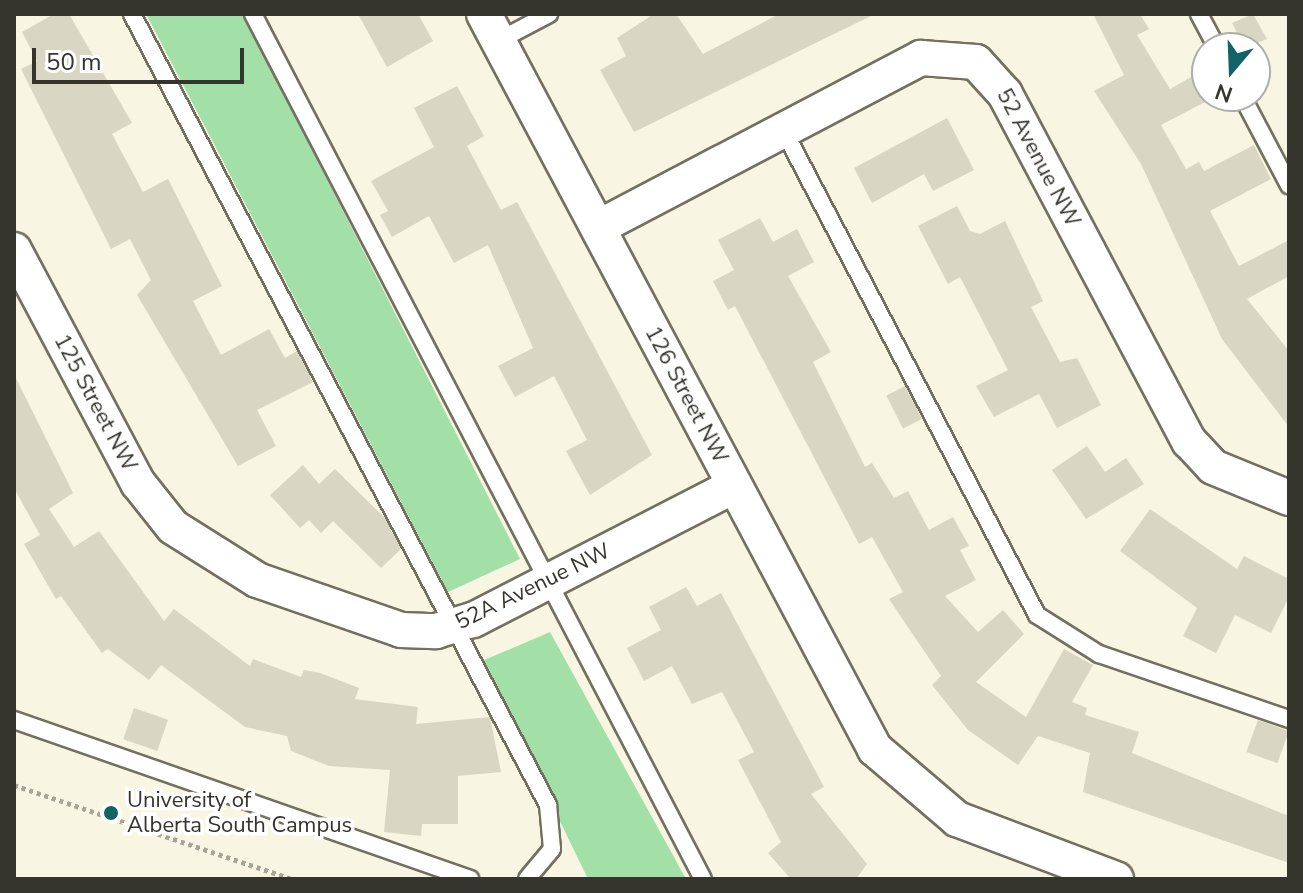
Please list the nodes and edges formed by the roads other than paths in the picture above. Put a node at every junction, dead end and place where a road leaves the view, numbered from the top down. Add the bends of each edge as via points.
1 (132, 14) edge
2 (253, 14) edge
3 (549, 14) edge
4 (1199, 14) edge
5 (491, 27) edge
6 (1209, 32) edge
7 (1250, 112) edge
8 (784, 131) junction
9 (1289, 185) edge
10 (599, 227) junction
11 (14, 250) edge
12 (734, 486) junction
13 (1289, 498) edge
14 (194, 543) joint
15 (545, 583) junction
16 (455, 627) junction
17 (16, 718) edge
18 (1289, 719) edge
19 (470, 879) edge
20 (527, 879) edge
21 (703, 879) edge
22 (1116, 879) edge

1 - 16 lane
2 - 15 lane
3 - 5 lane
4 - 6 lane
5 - 10 street, 126 Street NW
7 - 9 lane
8 - 10 street, 52 Avenue NW
8 - 13 street, 52 Avenue NW via 921,58 976,62 1005,94 1200,457
8 - 18 lane via 1037,615 1099,654
10 - 12 street, 126 Street NW
11 - 14 street, 125 Street NW via 138,483
12 - 15 street, 52A Avenue NW
12 - 22 street, 126 Street NW via 856,721 895,772 991,836
14 - 16 street, 52A Avenue NW via 257,580 401,630
15 - 16 street, 52A Avenue NW
15 - 21 lane
16 - 20 lane via 548,805 552,849
17 - 19 lane

